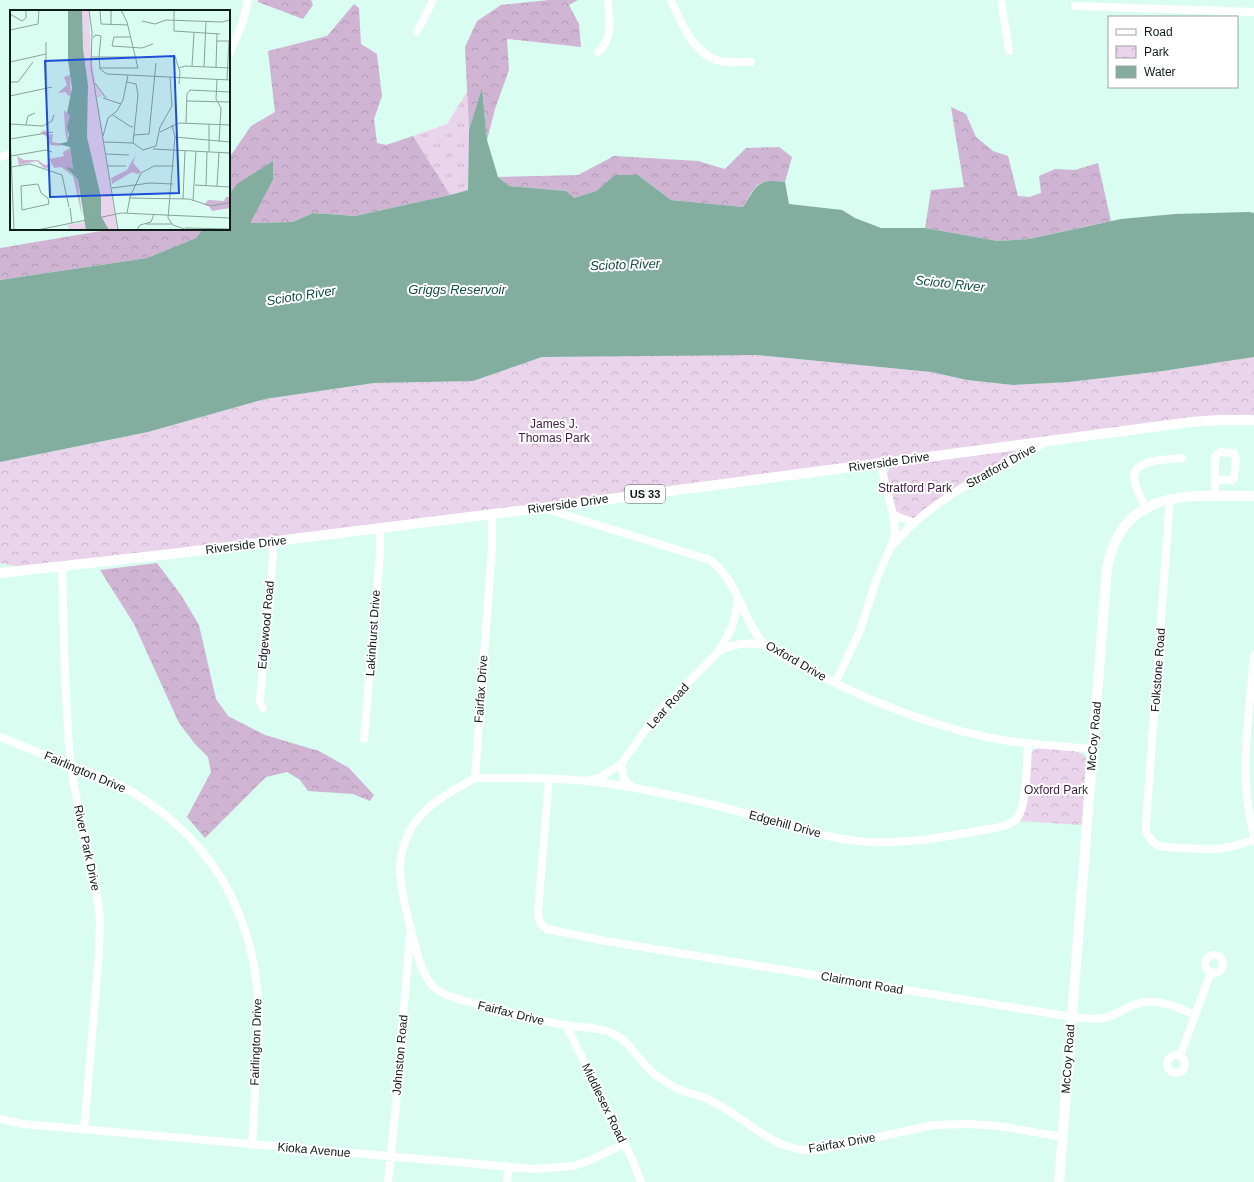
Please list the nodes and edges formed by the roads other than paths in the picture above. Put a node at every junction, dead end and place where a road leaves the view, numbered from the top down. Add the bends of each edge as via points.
1 (248, 0) edge
2 (433, 0) edge
3 (608, 0) edge
4 (671, 0) edge
5 (1001, 0) edge
6 (1075, 6) dead end
7 (1254, 12) edge
8 (417, 32) dead end
9 (1009, 51) dead end
10 (598, 52) dead end
11 (230, 53) edge
12 (752, 62) dead end
13 (10, 154) edge
14 (0, 158) edge
15 (1254, 420) edge
16 (1050, 440) junction
17 (1182, 458) dead end
18 (880, 463) junction
19 (1215, 480) dead end
20 (1215, 496) junction
21 (1254, 496) edge
22 (1170, 498) junction
23 (542, 508) junction
24 (1146, 508) junction
25 (492, 514) junction
26 (893, 514) junction
27 (914, 523) junction
28 (380, 528) junction
29 (272, 541) junction
30 (890, 548) junction
31 (62, 567) junction
32 (0, 573) edge
33 (738, 598) junction
34 (765, 645) junction
35 (719, 651) junction
36 (1254, 656) edge
37 (835, 683) junction
38 (263, 708) dead end
39 (0, 737) edge
40 (364, 739) dead end
41 (1028, 743) junction
42 (1092, 749) junction
43 (621, 764) junction
44 (70, 765) junction
45 (475, 778) junction
46 (549, 779) junction
47 (586, 781) junction
48 (633, 788) junction
49 (1254, 836) edge
50 (1254, 840) edge
51 (410, 929) junction
52 (1211, 972) dead end
53 (1196, 1015) junction
54 (1072, 1017) junction
55 (566, 1025) junction
56 (1180, 1056) dead end
57 (0, 1119) edge
58 (84, 1129) junction
59 (1062, 1137) junction
60 (624, 1144) junction
61 (252, 1145) junction
62 (390, 1156) junction
63 (509, 1168) junction
64 (388, 1182) edge
65 (507, 1182) edge
66 (641, 1182) edge
67 (1059, 1182) edge

1 - 11 street via 243,21
2 - 8 street
3 - 10 street via 610,30 606,44
4 - 12 street via 688,34 705,54 725,62
5 - 9 street
6 - 7 street
13 - 14 street
15 - 16 main road, Riverside Drive / US 33 via 1191,422
16 - 18 main road, Riverside Drive / US 33
16 - 27 street, Stratford Drive via 971,482
17 - 24 street via 1144,463 1136,469 1134,482
18 - 23 main road, Riverside Drive / US 33
18 - 26 street, Stratford Drive
19 - 20 street
20 - 21 main road, McCoy Road
20 - 22 main road, McCoy Road
22 - 24 main road, McCoy Road
22 - 50 street, Folkstone Road via 1146,832 1157,845 1165,847 1230,847
23 - 25 main road, Riverside Drive / US 33
23 - 33 street, Oxford Drive via 710,560 730,580
24 - 42 main road, McCoy Road via 1132,519 1116,540 1107,568
25 - 28 main road, Riverside Drive / US 33
25 - 45 street, Fairfax Drive via 492,546
26 - 27 street
26 - 30 street, Stratford Drive via 895,531
27 - 30 street, Stratford Drive
28 - 29 main road, Riverside Drive / US 33
28 - 40 street, Lakinhurst Drive
29 - 31 main road, Riverside Drive / US 33
29 - 38 street, Edgewood Road via 273,556 260,698
30 - 37 street, Stratford Drive via 859,633
31 - 32 main road, Riverside Drive / US 33
31 - 44 street, River Park Drive
33 - 34 street, Oxford Drive via 750,623
33 - 35 street, Lear Road via 732,627
34 - 35 street, Lear Road via 743,643 730,645
34 - 37 street, Oxford Drive
35 - 43 street, Lear Road via 657,714
36 - 49 street via 1246,763 1247,795
37 - 41 street, Oxford Drive via 869,699 963,731
39 - 44 street, Fairlington Drive
41 - 42 street, Oxford Drive
41 - 48 street, Edgehill Drive via 1023,806 1010,824 1000,828 908,842 850,840 818,834 726,808
42 - 54 main road, McCoy Road
43 - 47 street, Lear Road via 601,777
43 - 48 street via 624,780
44 - 58 street, River Park Drive via 100,918
44 - 61 street, Fairlington Drive via 128,789 163,812 197,844 215,867 234,901 248,937 257,981 259,1034
45 - 46 street, Edgehill Drive
45 - 51 street, Fairfax Drive via 432,804 413,826 406,839 400,867
46 - 47 street, Edgehill Drive
46 - 54 street, Clairmont Road via 538,911 538,920 547,929 605,941
47 - 48 street, Edgehill Drive
51 - 55 street, Fairfax Drive via 423,971 433,986 441,992 488,1007
51 - 62 street, Johnston Road
52 - 53 street
53 - 54 street, Clairmont Road via 1160,1002 1147,1002 1135,1004 1106,1017
53 - 56 street
54 - 59 main road, McCoy Road
55 - 59 street, Fairfax Drive via 612,1032 628,1044 652,1072 664,1081 705,1098 768,1138 796,1149 820,1150 933,1125 999,1126
55 - 60 street, Middlesex Road
57 - 58 street, Kioka Avenue via 23,1124
58 - 61 street, Kioka Avenue
59 - 67 main road, McCoy Road
60 - 63 street, Kioka Avenue via 573,1166
60 - 66 street, Middlesex Road
61 - 62 street, Kioka Avenue
62 - 63 street, Kioka Avenue
62 - 64 street, Johnston Road
63 - 65 street

